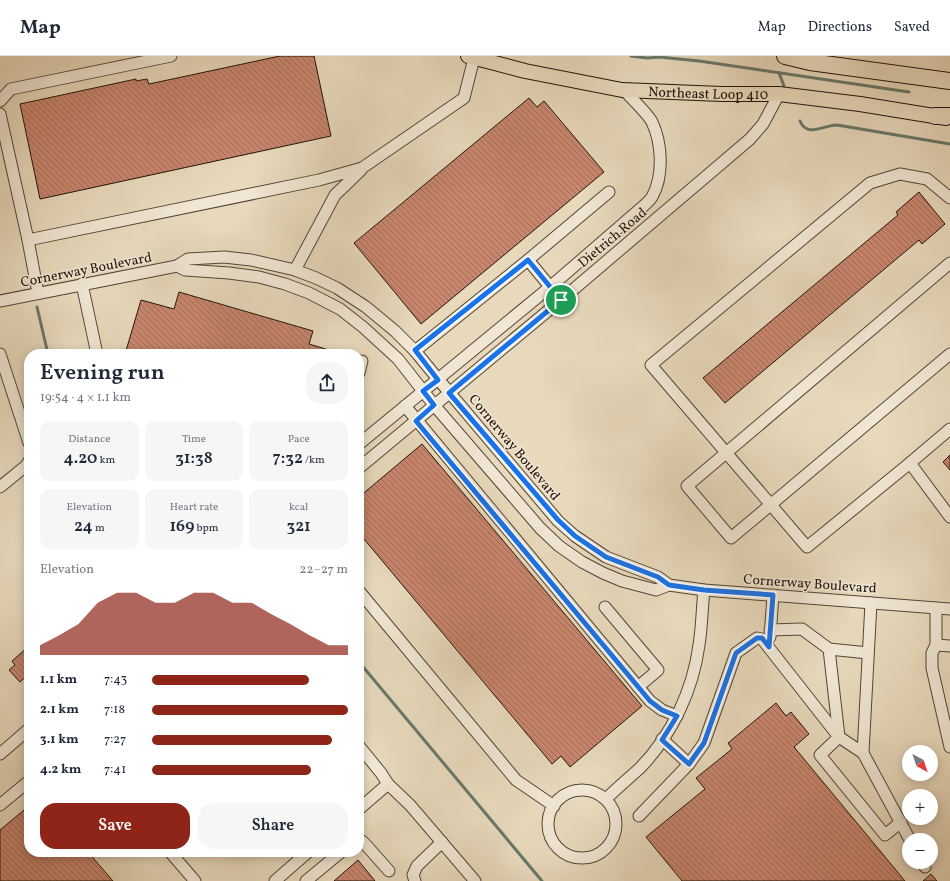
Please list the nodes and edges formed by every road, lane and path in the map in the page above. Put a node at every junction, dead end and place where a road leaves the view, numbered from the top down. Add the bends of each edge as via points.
1 (171, 56) edge
2 (785, 56) edge
3 (471, 57) edge
4 (950, 81) edge
5 (624, 90) junction
6 (779, 94) junction
7 (0, 101) edge
8 (0, 114) edge
9 (945, 117) edge
10 (362, 168) junction
11 (609, 192) dead end
12 (651, 198) junction
13 (950, 198) edge
14 (664, 212) junction
15 (28, 240) junction
16 (528, 260) junction
17 (950, 263) edge
18 (178, 266) junction
19 (295, 270) junction
20 (82, 284) junction
21 (550, 287) junction
22 (38, 293) junction
23 (561, 300) junction
24 (0, 301) edge
25 (96, 349) edge
26 (415, 350) junction
27 (0, 354) edge
28 (950, 354) edge
29 (438, 380) junction
30 (423, 391) junction
31 (449, 393) junction
32 (434, 405) junction
33 (405, 406) junction
34 (416, 421) junction
35 (24, 428) edge
36 (950, 429) edge
37 (364, 440) edge
38 (727, 454) junction
39 (910, 463) junction
40 (364, 464) edge
41 (24, 467) edge
42 (0, 487) edge
43 (771, 505) junction
44 (950, 517) edge
45 (669, 585) junction
46 (704, 590) junction
47 (773, 595) junction
48 (364, 597) edge
49 (871, 603) junction
50 (605, 607) dead end
51 (936, 608) junction
52 (950, 609) edge
53 (770, 630) junction
54 (936, 645) junction
55 (950, 646) edge
56 (769, 647) junction
57 (829, 649) junction
58 (868, 653) junction
59 (638, 686) junction
60 (677, 716) junction
61 (24, 733) edge
62 (839, 737) junction
63 (662, 740) junction
64 (950, 747) edge
65 (364, 752) edge
66 (863, 753) junction
67 (0, 754) edge
68 (689, 764) junction
69 (388, 784) junction
70 (24, 785) edge
71 (606, 799) junction
72 (0, 805) edge
73 (364, 805) edge
74 (554, 806) junction
75 (639, 816) dead end
76 (901, 822) junction
77 (906, 833) edge
78 (442, 842) junction
79 (364, 843) edge
80 (174, 857) edge
81 (302, 857) edge
82 (335, 857) edge
83 (389, 871) dead end
84 (195, 881) edge
85 (275, 881) edge
86 (306, 881) edge
87 (415, 881) edge
88 (475, 881) edge

1 - 7 street via 11,89
2 - 4 highway via 810,62
3 - 5 main road, Northeast Loop 410 via 525,71
3 - 10 street via 464,98
5 - 6 main road, Northeast Loop 410
5 - 12 street, Dietrich Road via 652,122 660,150 660,172
6 - 9 main road, Northeast Loop 410
6 - 14 street, Dietrich Road via 763,124 750,139
8 - 15 street
10 - 15 street via 320,180
10 - 19 street via 334,195
11 - 16 street
12 - 14 street
12 - 21 street, Dietrich Road
13 - 38 street via 927,179 900,174 870,183 651,365
14 - 23 street, Dietrich Road
15 - 22 street
16 - 21 street
16 - 26 street
17 - 38 street
18 - 19 street, Cornerway Boulevard via 188,259 224,258 250,260
18 - 20 street, Cornerway Boulevard
18 - 30 street, Cornerway Boulevard via 185,270 259,277 309,293 340,309 363,327 398,359
19 - 26 street, Cornerway Boulevard via 336,288 366,306
20 - 22 street, Cornerway Boulevard
20 - 25 street
21 - 23 street
21 - 29 street, Dietrich Road
22 - 24 street, Cornerway Boulevard
23 - 31 street, Dietrich Road
26 - 29 street, Cornerway Boulevard
27 - 35 street
28 - 43 street
29 - 30 street, Dietrich Road
29 - 31 street, Cornerway Boulevard
30 - 32 street, Cornerway Boulevard
30 - 33 street, Dietrich Road
31 - 32 street, Dietrich Road
31 - 45 street, Cornerway Boulevard via 531,490 575,536 606,557 658,577
32 - 34 street, Dietrich Road
32 - 45 street, Cornerway Boulevard via 540,528 559,546 582,562 622,581 656,590
33 - 34 street
33 - 37 street, Dietrich Road
34 - 40 street, Dietrich Road
34 - 59 street
36 - 39 street
38 - 43 street
38 - 43 street via 687,486 731,538
39 - 43 street via 806,547
39 - 44 street
41 - 42 street
45 - 46 street, Cornerway Boulevard
46 - 47 street, Cornerway Boulevard
46 - 60 street via 700,645 688,690
47 - 49 street, Cornerway Boulevard
47 - 53 street
48 - 74 street via 516,780
49 - 51 street, Cornerway Boulevard
49 - 58 street
50 - 59 street via 658,670
51 - 52 street, Cornerway Boulevard
51 - 54 street
53 - 56 street
53 - 57 street via 802,629
54 - 55 street
54 - 64 street via 932,653 932,668
56 - 62 street
56 - 68 street via 762,638 757,638 736,653 704,743
57 - 58 street
57 - 62 street
58 - 66 street
59 - 60 street via 650,701 662,710
60 - 63 street
61 - 67 street
62 - 66 street
62 - 76 street via 820,755 885,835
63 - 68 street
63 - 71 street via 640,767
65 - 69 street
66 - 76 street
68 - 75 street
69 - 73 street
69 - 78 street
70 - 72 street
71 - 74 street via 597,792 576,790 566,794
71 - 74 street via 613,808 616,831 611,842 603,850 593,856 581,858 570,856 553,841 548,820
76 - 77 street
78 - 87 street via 417,866 413,874
78 - 88 street
79 - 83 street
80 - 84 street
81 - 85 street
82 - 86 street

